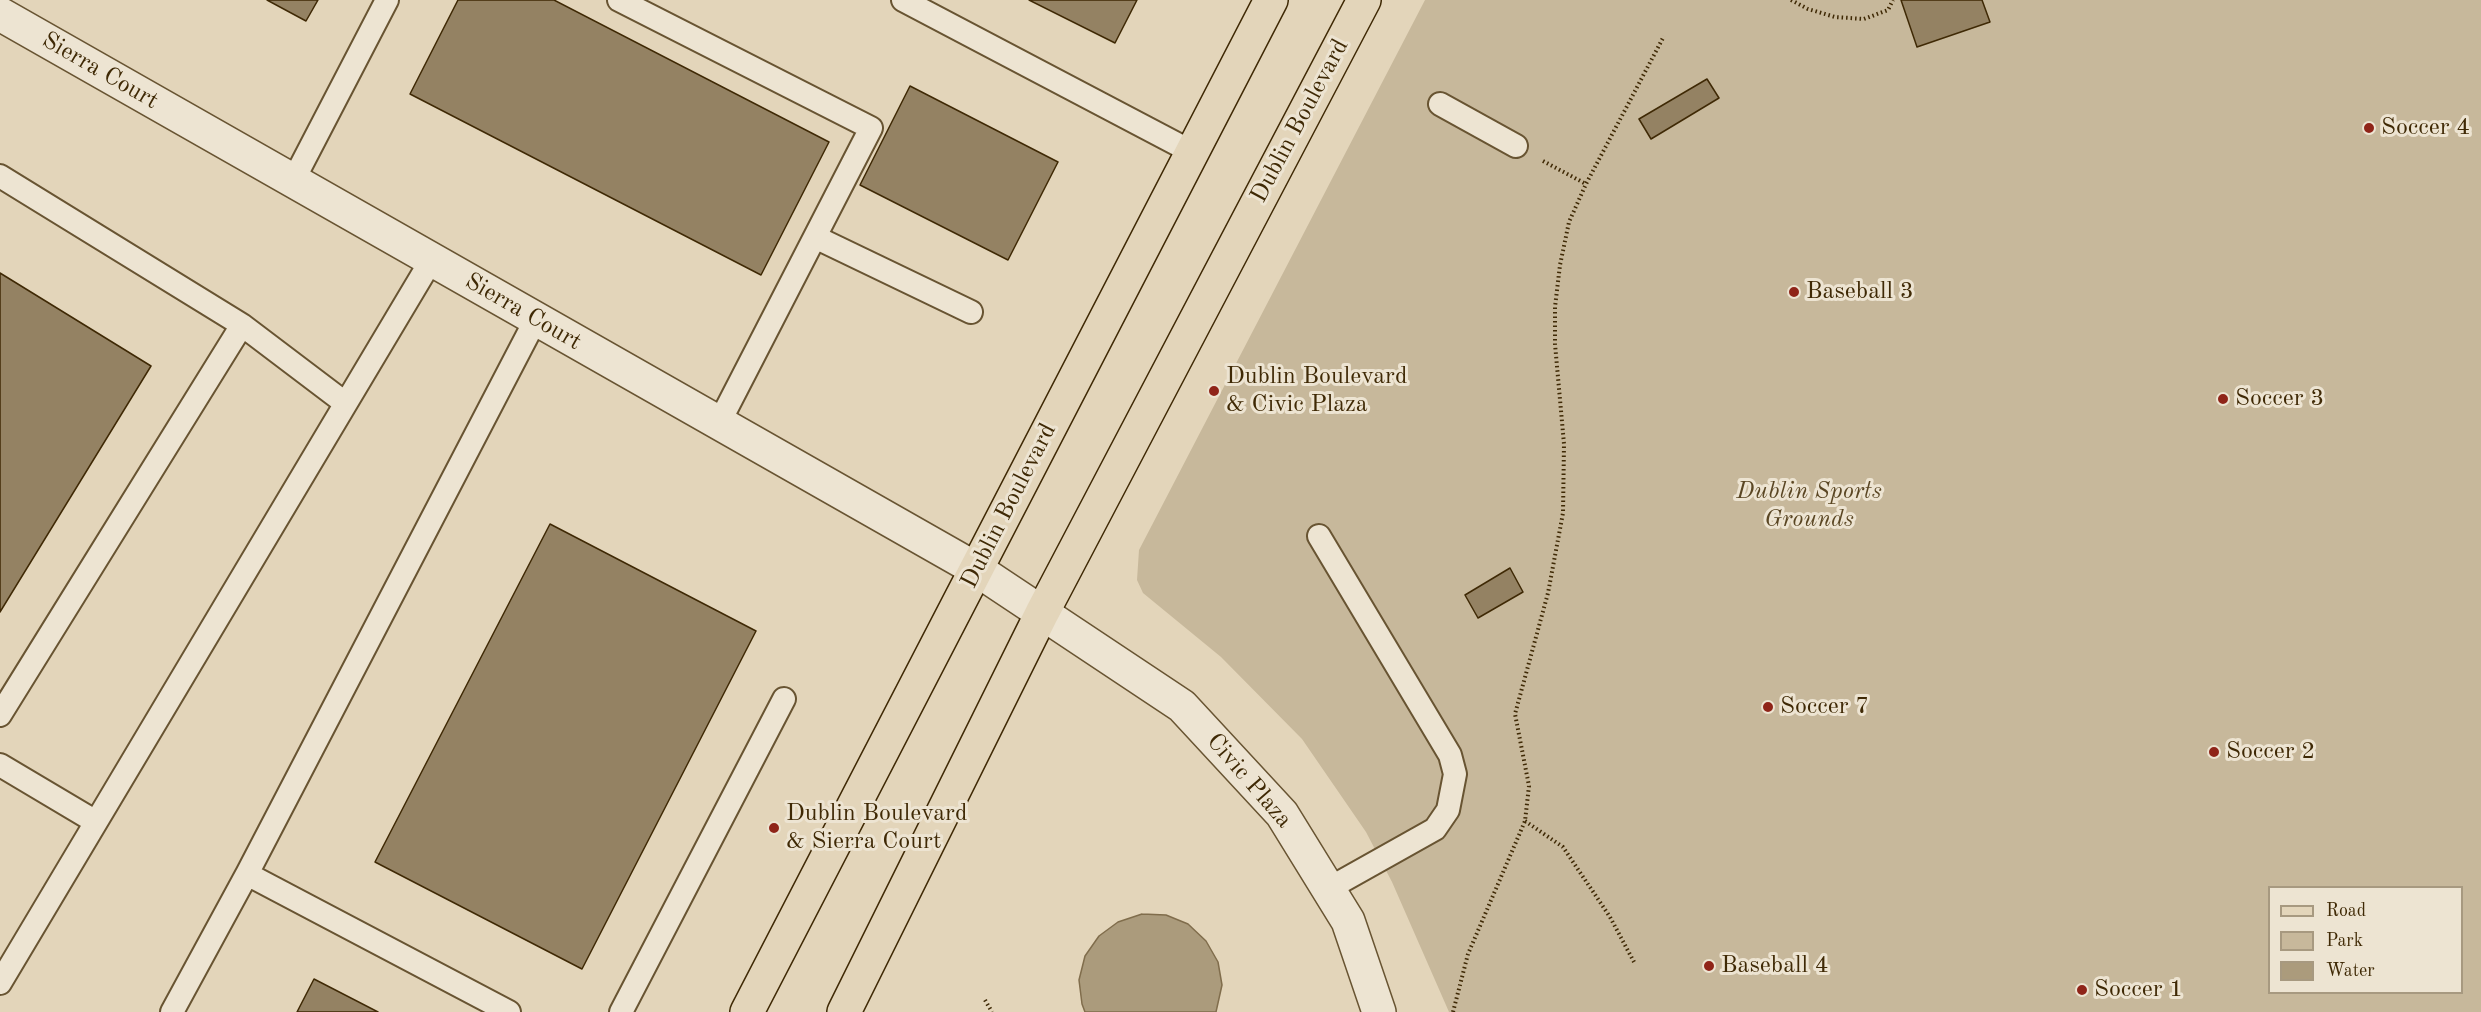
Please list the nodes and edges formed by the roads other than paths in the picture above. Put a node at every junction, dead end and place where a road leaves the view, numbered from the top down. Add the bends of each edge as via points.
1 (387, 0) edge
2 (619, 0) edge
3 (903, 0) edge
4 (1271, 0) edge
5 (1364, 0) edge
6 (0, 14) edge
7 (1440, 104) dead end
8 (1516, 146) road end
9 (1192, 152) junction
10 (0, 176) edge
11 (293, 181) junction
12 (815, 237) junction
13 (432, 259) junction
14 (971, 312) dead end
15 (536, 319) junction
16 (242, 325) junction
17 (345, 403) junction
18 (718, 423) junction
19 (1319, 536) dead end
20 (976, 569) junction
21 (1042, 613) junction
22 (784, 699) dead end
23 (0, 715) edge
24 (0, 765) edge
25 (96, 822) junction
26 (247, 874) junction
27 (1328, 889) junction
28 (0, 983) edge
29 (172, 1012) edge
30 (509, 1012) edge
31 (621, 1012) edge
32 (747, 1012) edge
33 (844, 1012) edge
34 (1379, 1012) edge

1 - 11 lane
2 - 12 lane via 871,128
3 - 9 lane
4 - 9 main road, Dublin Boulevard
5 - 21 main road, Dublin Boulevard
6 - 11 street, Sierra Court
7 - 8 lane
9 - 20 main road, Dublin Boulevard
10 - 16 lane
11 - 13 street, Sierra Court
12 - 14 lane
12 - 18 lane
13 - 15 street, Sierra Court
13 - 17 lane
15 - 18 street, Sierra Court
15 - 26 lane
16 - 17 lane
16 - 23 lane
17 - 25 lane
18 - 20 street, Sierra Court
19 - 27 lane via 1450,755 1455,774 1448,810 1435,829
20 - 21 street, Sierra Court
20 - 32 main road, Dublin Boulevard
21 - 27 street, Civic Plaza via 1182,706 1282,814
21 - 33 main road, Dublin Boulevard
22 - 31 lane
24 - 25 lane
25 - 28 lane
26 - 29 lane
26 - 30 lane
27 - 34 street, Civic Plaza via 1348,921

